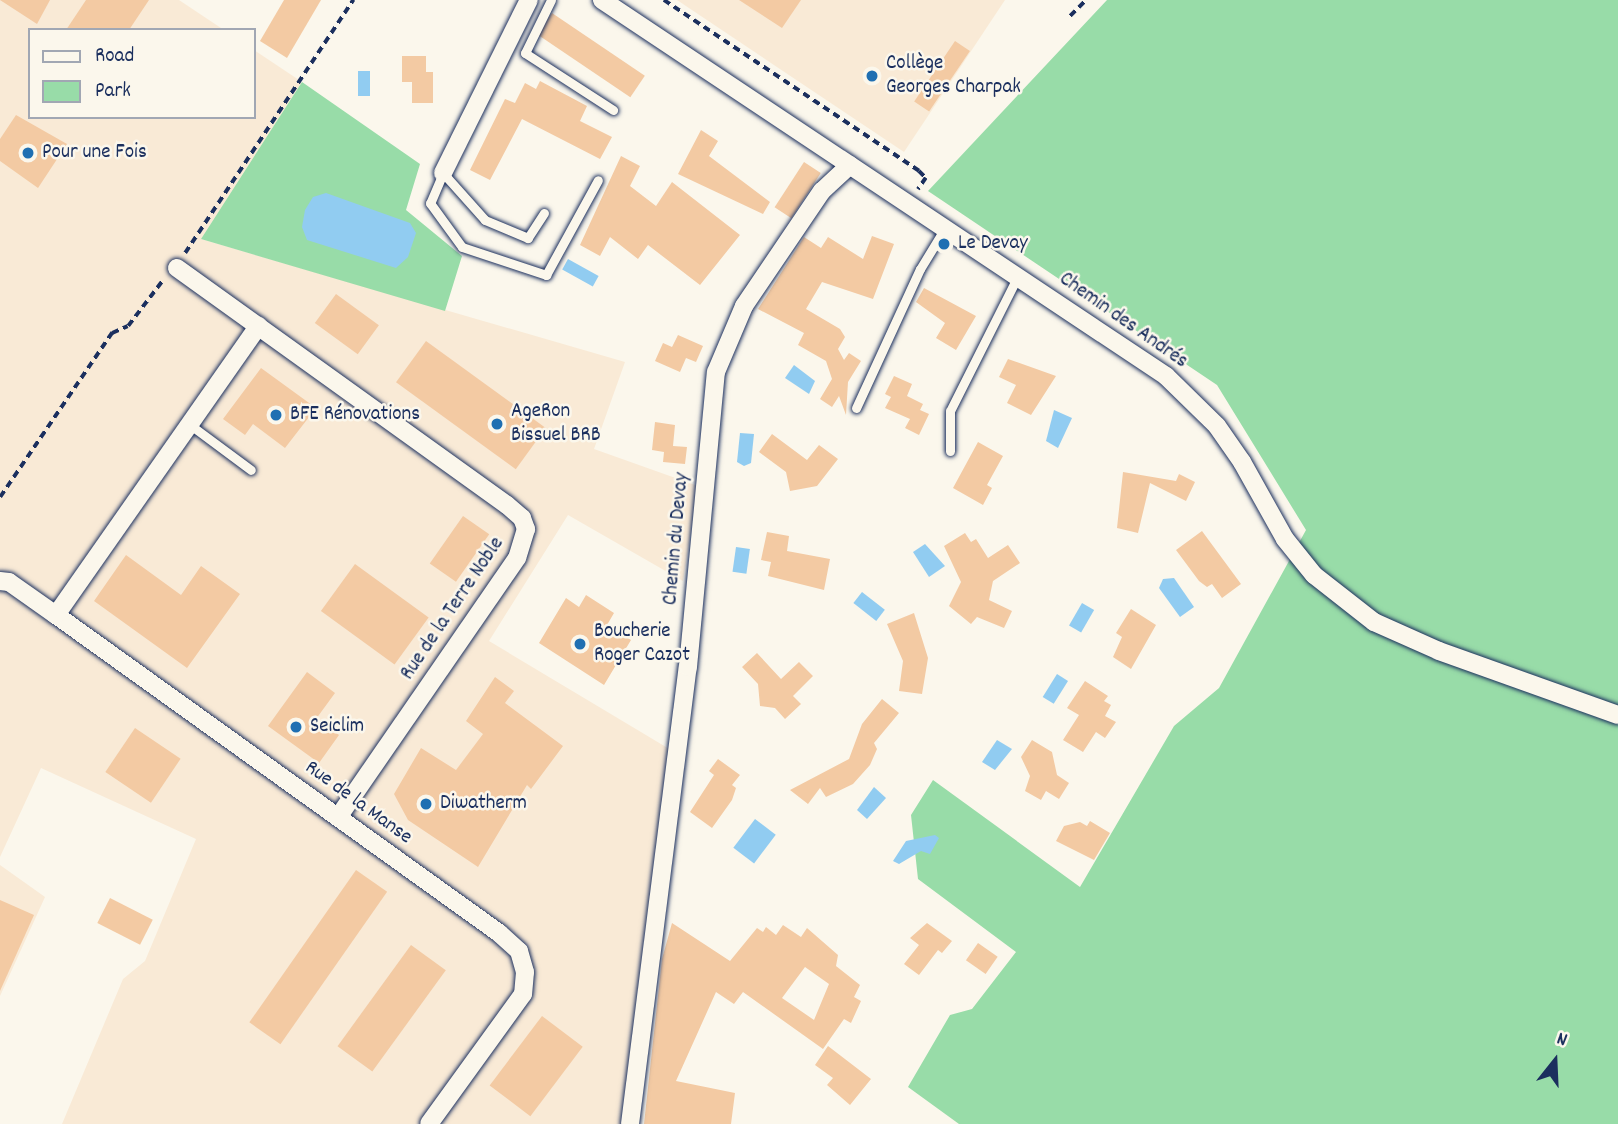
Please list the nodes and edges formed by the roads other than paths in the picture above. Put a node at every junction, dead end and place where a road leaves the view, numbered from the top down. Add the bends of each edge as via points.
1 (529, 0) edge
2 (551, 0) edge
3 (602, 0) edge
4 (613, 110) dead end
5 (850, 166) junction
6 (443, 173) junction
7 (598, 180) dead end
8 (544, 213) dead end
9 (945, 228) junction
10 (177, 268) road end
11 (1018, 276) junction
12 (258, 326) junction
13 (856, 408) dead end
14 (189, 424) junction
15 (950, 451) dead end
16 (251, 470) dead end
17 (0, 581) edge
18 (56, 615) junction
19 (1618, 715) edge
20 (338, 817) junction
21 (429, 1124) edge
22 (629, 1124) edge

1 - 6 street
2 - 4 lane via 525,52
3 - 5 street, Chemin des Andrés
5 - 9 street, Chemin des Andrés
5 - 22 street, Chemin du Devay via 822,191 744,306 716,372 688,667
6 - 7 lane via 430,203 462,247 546,275
6 - 8 lane via 485,220 528,239
9 - 11 street, Chemin des Andrés
9 - 13 lane via 920,269
10 - 12 street, Rue de la Terre Noble
11 - 15 lane via 950,411
11 - 19 street, Chemin des Andrés via 1139,356 1187,394 1242,461 1299,557 1314,575 1374,622 1439,651
12 - 14 street
12 - 20 street, Rue de la Terre Noble via 508,505 526,528 517,558
14 - 16 lane
14 - 18 street
17 - 18 street, Rue de la Manse via 9,582
18 - 20 street, Rue de la Manse
20 - 21 street, Rue de la Manse via 519,951 525,972 523,994

